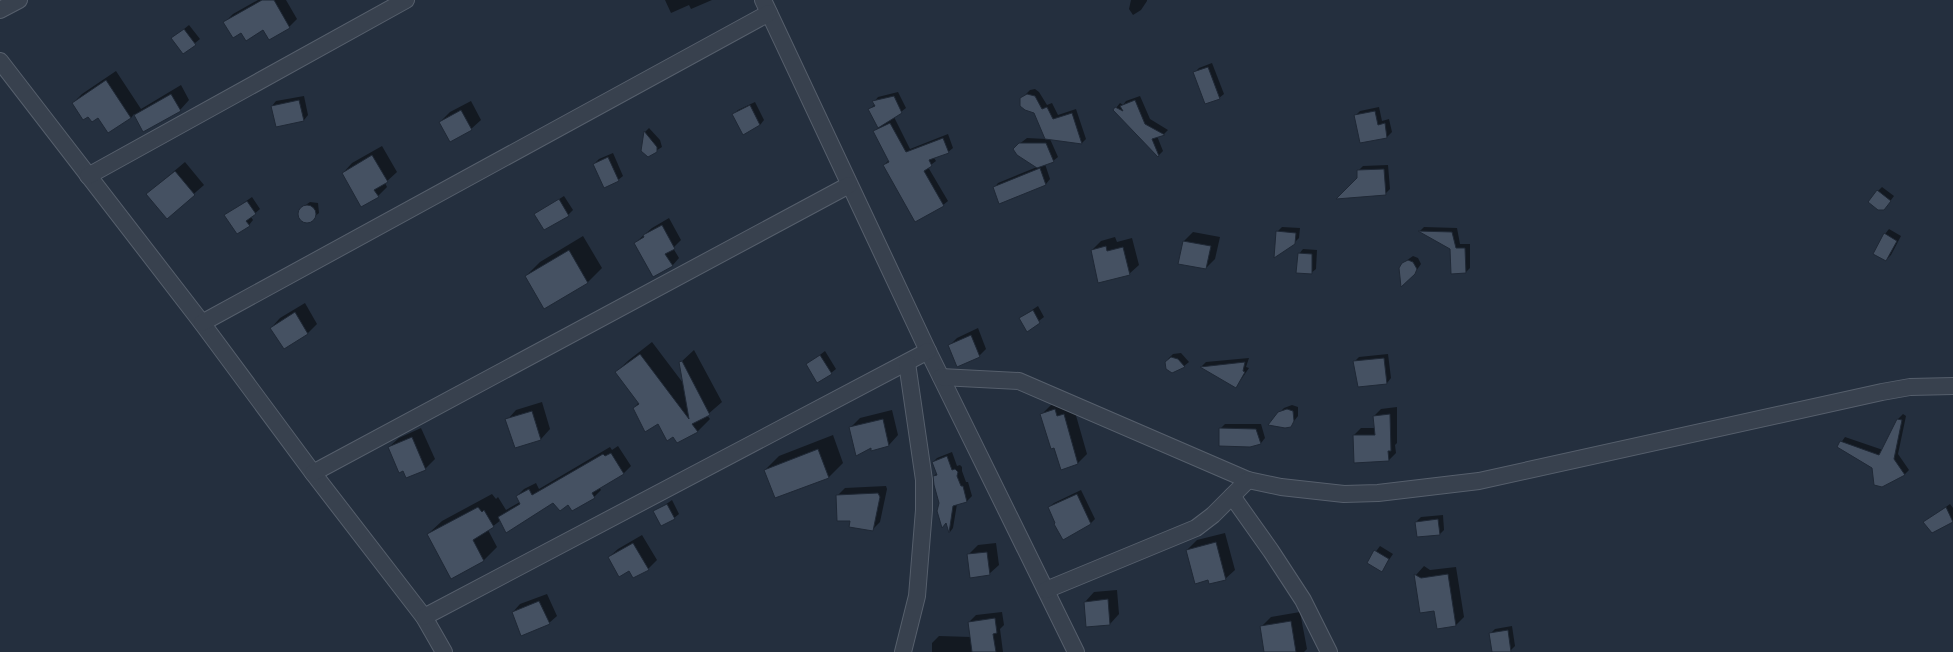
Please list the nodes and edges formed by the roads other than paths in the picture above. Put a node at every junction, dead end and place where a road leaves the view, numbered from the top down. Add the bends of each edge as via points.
1 (18, 0) edge
2 (406, 0) edge
3 (766, 7) edge
4 (0, 10) edge
5 (0, 61) edge
6 (88, 176) junction
7 (849, 185) junction
8 (202, 323) junction
9 (928, 352) junction
10 (907, 363) junction
11 (941, 377) junction
12 (1953, 386) edge
13 (313, 473) junction
14 (1248, 480) junction
15 (1232, 496) junction
16 (1046, 590) junction
17 (424, 617) junction
18 (444, 652) edge
19 (903, 652) edge
20 (1076, 652) edge
21 (1329, 652) edge

1 - 4 street
2 - 6 street
3 - 7 street
3 - 8 street
5 - 6 street
6 - 8 street
7 - 9 street
7 - 13 street
8 - 13 street
9 - 10 street
9 - 11 street
10 - 17 street
10 - 19 street via 924,480 924,510 917,596
11 - 14 street via 1020,381
11 - 16 street
12 - 14 street via 1910,387 1882,392 1479,481 1378,493 1344,494 1280,487
13 - 17 street
14 - 15 street
15 - 16 street via 1196,528
15 - 21 street via 1303,600
16 - 20 street
17 - 18 street

